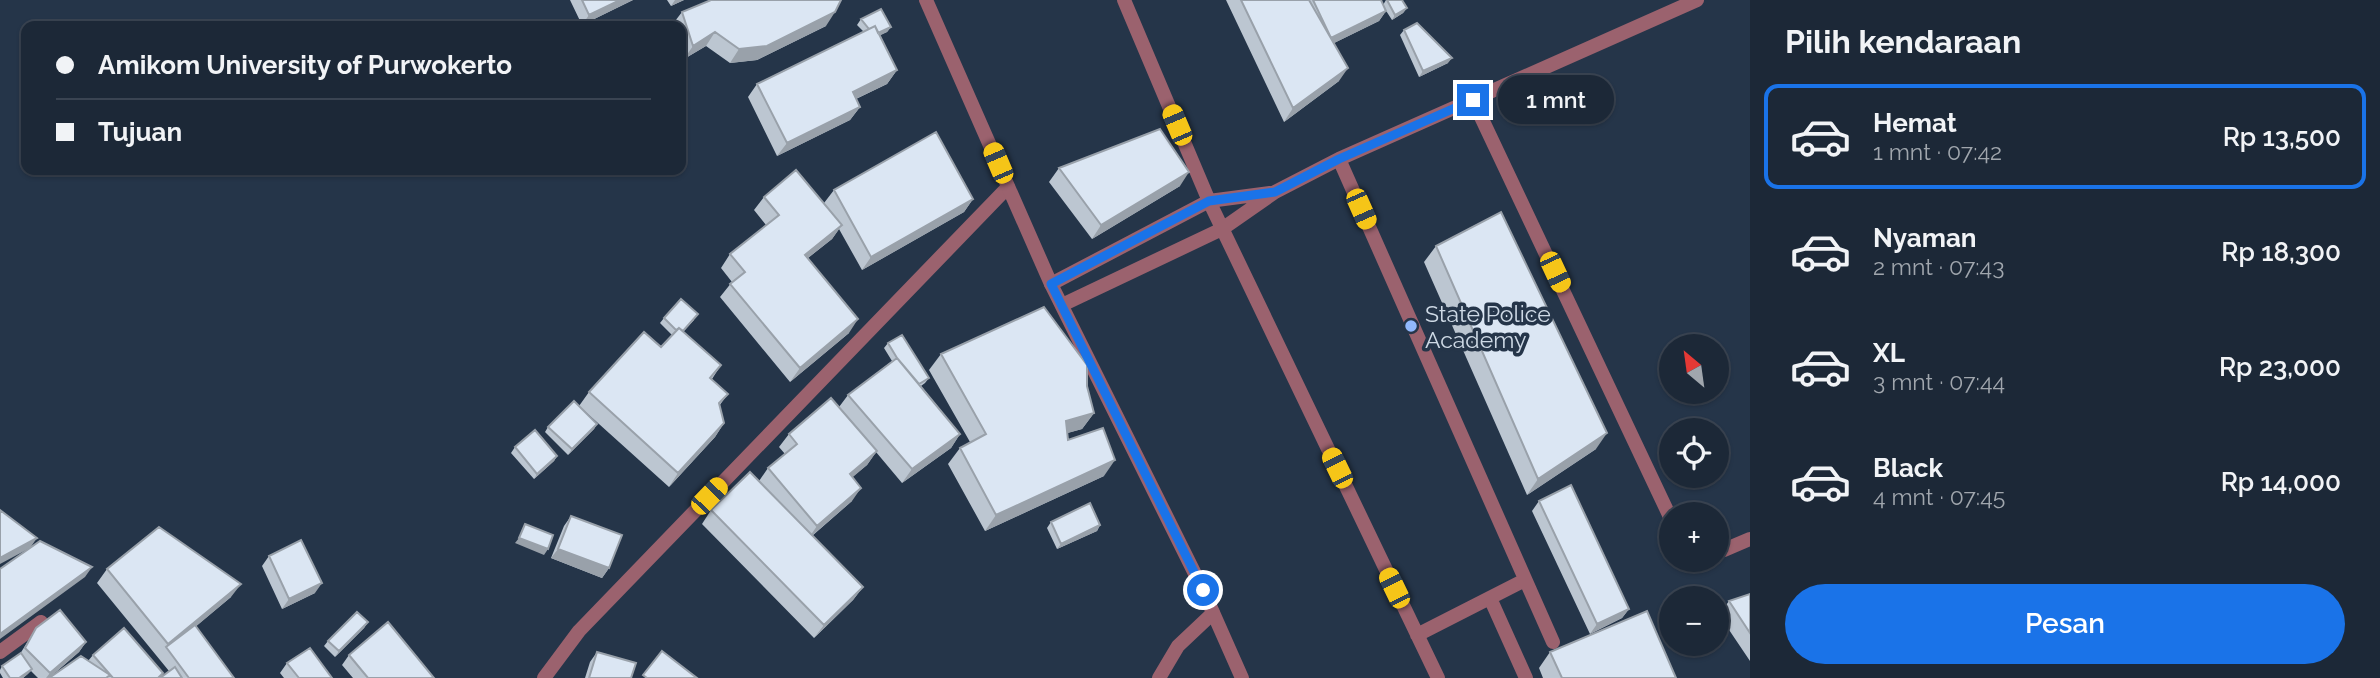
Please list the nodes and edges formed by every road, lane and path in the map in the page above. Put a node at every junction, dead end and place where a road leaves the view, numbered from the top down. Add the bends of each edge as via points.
1 (926, 0) edge
2 (1124, 0) edge
3 (1697, 0) edge
4 (1473, 100) junction
5 (1339, 159) junction
6 (1008, 187) junction
7 (1275, 192) junction
8 (1209, 201) junction
9 (1222, 229) junction
10 (1051, 284) junction
11 (1062, 305) junction
12 (1663, 502) edge
13 (1750, 539) edge
14 (1729, 548) edge
15 (1525, 580) junction
16 (1490, 598) junction
17 (1213, 613) junction
18 (41, 622) edge
19 (1417, 635) junction
20 (1553, 642) dead end
21 (0, 652) edge
22 (544, 678) edge
23 (1159, 678) edge
24 (1242, 678) edge
25 (1438, 678) edge
26 (1526, 678) edge

1 - 6 street
2 - 8 street
3 - 4 street
4 - 5 street
4 - 12 street
5 - 7 street
5 - 15 street
6 - 10 street
6 - 22 street via 579,631
7 - 8 street
7 - 9 street
8 - 9 street
8 - 10 street
9 - 11 street
9 - 19 street
10 - 11 street
11 - 17 street
13 - 14 street
15 - 16 street
15 - 20 street
16 - 19 street
16 - 26 street
17 - 23 street via 1178,646
17 - 24 street
18 - 21 street
19 - 25 street

